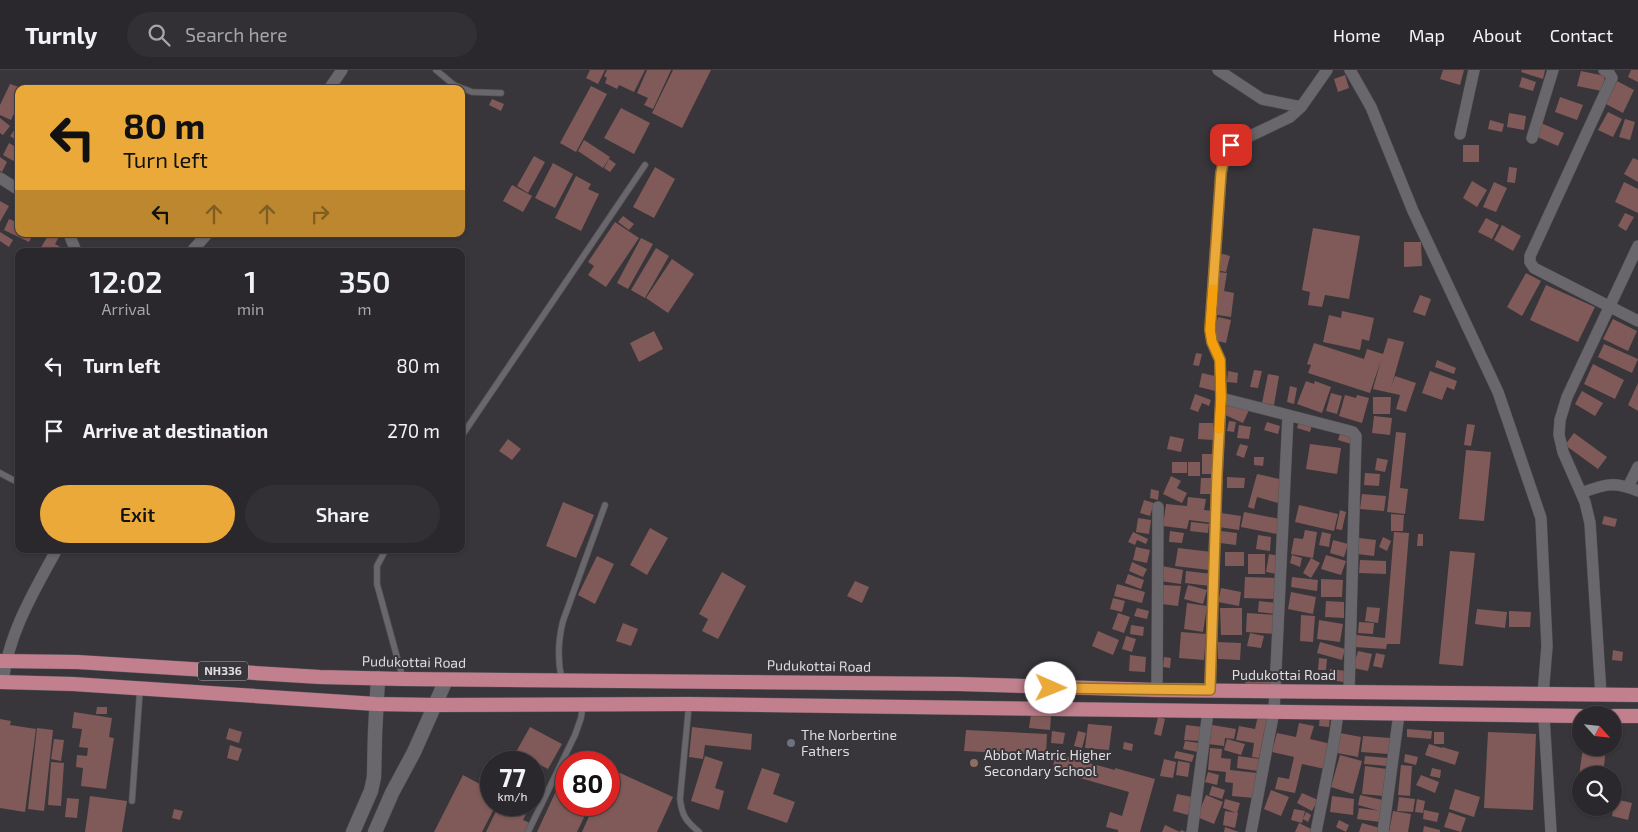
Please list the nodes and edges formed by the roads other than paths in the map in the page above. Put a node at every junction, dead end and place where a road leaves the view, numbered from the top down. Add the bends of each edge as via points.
1 (342, 70) edge
2 (436, 70) edge
3 (1218, 70) edge
4 (1327, 70) edge
5 (1350, 70) edge
6 (1474, 70) edge
7 (1553, 70) edge
8 (1604, 70) edge
9 (332, 85) edge
10 (454, 85) edge
11 (465, 89) edge
12 (501, 93) dead end
13 (1301, 107) junction
14 (1460, 134) dead end
15 (1532, 138) dead end
16 (645, 165) dead end
17 (0, 178) edge
18 (15, 187) edge
19 (205, 237) edge
20 (1638, 246) edge
21 (195, 248) edge
22 (1610, 306) junction
23 (1638, 321) edge
24 (1221, 398) junction
25 (1288, 416) junction
26 (465, 431) edge
27 (1638, 467) edge
28 (0, 473) edge
29 (15, 481) edge
30 (1633, 489) edge
31 (1581, 493) junction
32 (606, 505) dead end
33 (1158, 507) dead end
34 (54, 553) edge
35 (384, 553) edge
36 (3, 661) edge
37 (378, 678) junction
38 (403, 679) junction
39 (446, 680) junction
40 (562, 680) junction
41 (2, 682) edge
42 (958, 684) junction
43 (140, 689) junction
44 (1157, 690) junction
45 (1210, 690) junction
46 (1276, 690) junction
47 (1349, 692) junction
48 (1543, 695) junction
49 (1601, 695) junction
50 (1638, 695) edge
51 (376, 704) junction
52 (583, 704) junction
53 (688, 704) junction
54 (435, 705) junction
55 (960, 708) junction
56 (1208, 712) junction
57 (1274, 712) junction
58 (1338, 713) junction
59 (1399, 714) junction
60 (1544, 716) junction
61 (1572, 716) edge
62 (1622, 716) edge
63 (1638, 716) edge
64 (132, 801) dead end
65 (353, 832) edge
66 (375, 832) edge
67 (528, 832) edge
68 (699, 832) edge
69 (1192, 832) edge
70 (1251, 832) edge
71 (1316, 832) edge
72 (1383, 832) edge
73 (1551, 832) edge

1 - 9 street
2 - 10 lane
3 - 13 street via 1262,99
4 - 13 street
5 - 48 street via 1370,107 1413,211 1498,392 1541,518 1547,646
6 - 14 street
7 - 15 street
8 - 22 street via 1612,78 1530,262 1534,268
11 - 12 lane
13 - 24 street via 1290,116 1231,145 1224,159 1210,330 1220,360
16 - 26 lane
17 - 18 street
19 - 21 street
20 - 22 street
22 - 23 street
22 - 31 street via 1567,397 1560,420 1563,452
24 - 25 street
24 - 45 street
25 - 46 street
25 - 47 street via 1353,432 1356,436
27 - 30 street
28 - 29 lane
30 - 31 street via 1605,484
31 - 49 street via 1590,523
32 - 40 lane via 563,621 558,665
33 - 44 street
34 - 36 street via 22,613
35 - 38 lane via 377,566 377,584
36 - 37 highway, Pudukottai Road / NH336
36 - 41 street
37 - 38 highway, Pudukottai Road / NH336
37 - 51 street
38 - 39 highway, Pudukottai Road / NH336
39 - 40 highway, Pudukottai Road / NH336
39 - 54 street
40 - 42 highway, Pudukottai Road / NH336
41 - 43 highway, NH336
42 - 44 highway, Pudukottai Road / NH336
42 - 55 highway
43 - 51 highway, NH336
43 - 64 lane
44 - 45 highway, Pudukottai Road / NH336
45 - 46 highway, Pudukottai Road / NH336
46 - 47 highway, Pudukottai Road / NH336
46 - 57 street
47 - 48 highway, Pudukottai Road / NH336
48 - 49 highway, Pudukottai Road / NH336
49 - 50 highway, Pudukottai Road / NH336
51 - 54 highway, NH336
51 - 65 street via 374,777
52 - 53 highway, NH336
52 - 54 highway, NH336
52 - 67 lane via 575,735
53 - 55 highway, NH336
53 - 68 lane via 681,812
54 - 66 street
55 - 56 highway, NH336
56 - 57 highway, NH336
56 - 69 street
57 - 58 highway, NH336
57 - 70 street
58 - 59 highway, NH336
58 - 71 street
59 - 60 highway, NH336
59 - 72 street
60 - 61 highway, NH336
60 - 73 street
62 - 63 highway

